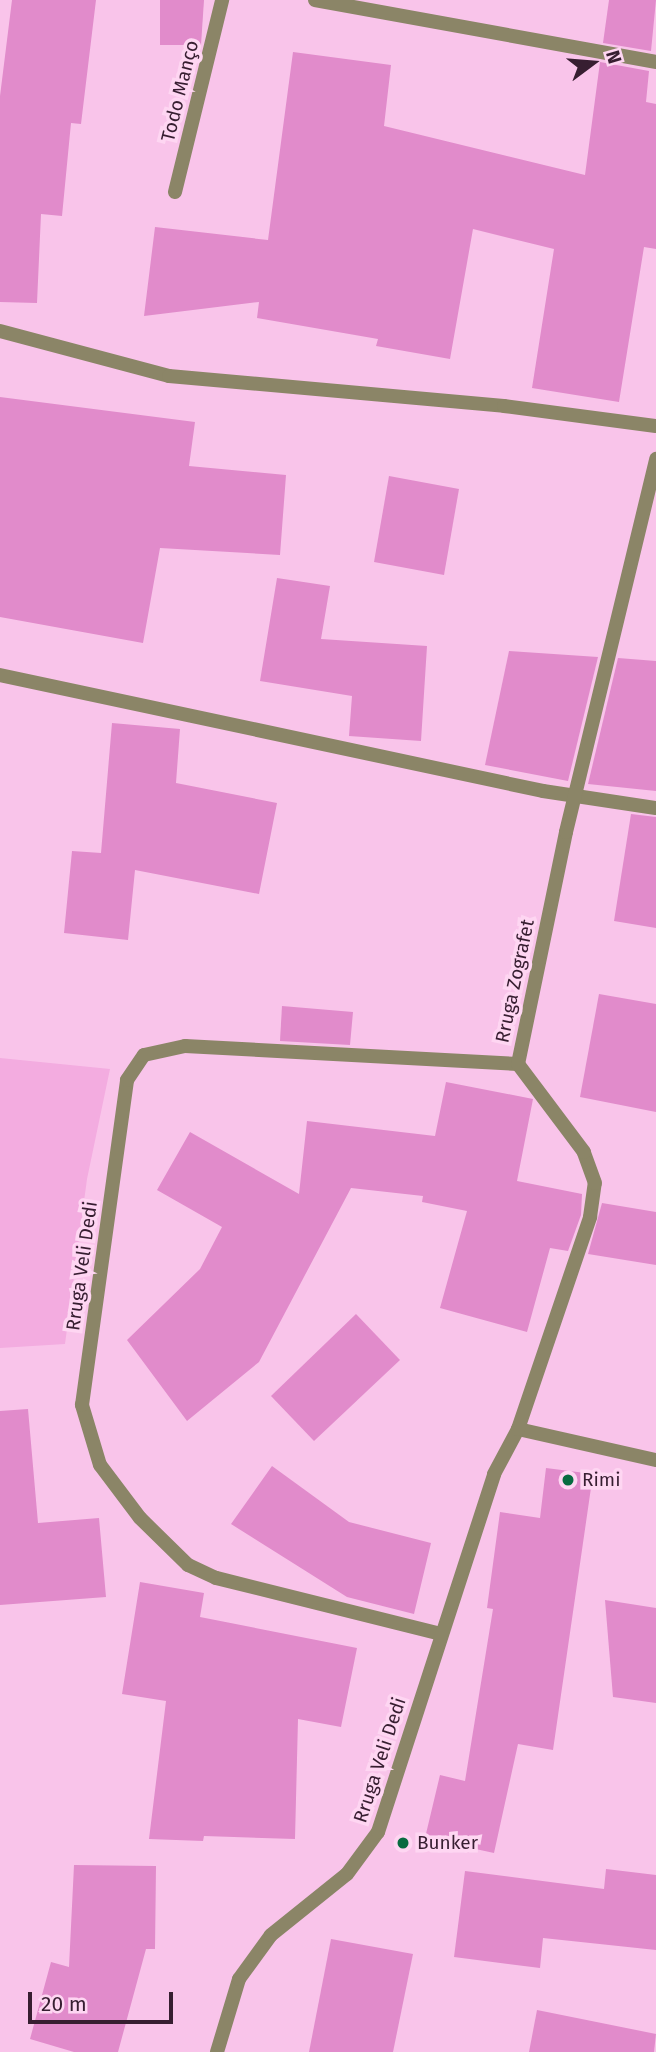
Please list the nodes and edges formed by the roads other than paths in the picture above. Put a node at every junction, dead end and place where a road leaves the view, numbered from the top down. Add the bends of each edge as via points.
1 (222, 0) edge
2 (314, 0) edge
3 (656, 62) edge
4 (175, 192) dead end
5 (0, 331) edge
6 (656, 426) edge
7 (656, 459) edge
8 (0, 675) edge
9 (575, 795) junction
10 (656, 808) edge
11 (517, 1063) junction
12 (518, 1429) junction
13 (656, 1460) edge
14 (441, 1634) junction
15 (217, 2052) edge

1 - 4 street, Todo Manço
2 - 3 street
5 - 6 street via 169,376 504,406
7 - 9 street, Rruga Zografet
8 - 9 street
9 - 10 street
9 - 11 street, Rruga Zografet
11 - 12 street, Rruga Zografet via 584,1152 595,1183 590,1217
11 - 14 street, Rruga Veli Dedi via 185,1046 144,1055 127,1080 82,1405 100,1465 140,1518 188,1565 216,1578
12 - 13 street
12 - 14 street, Rruga Veli Dedi via 494,1474
14 - 15 street, Rruga Veli Dedi via 379,1832 347,1874 271,1935 239,1979

